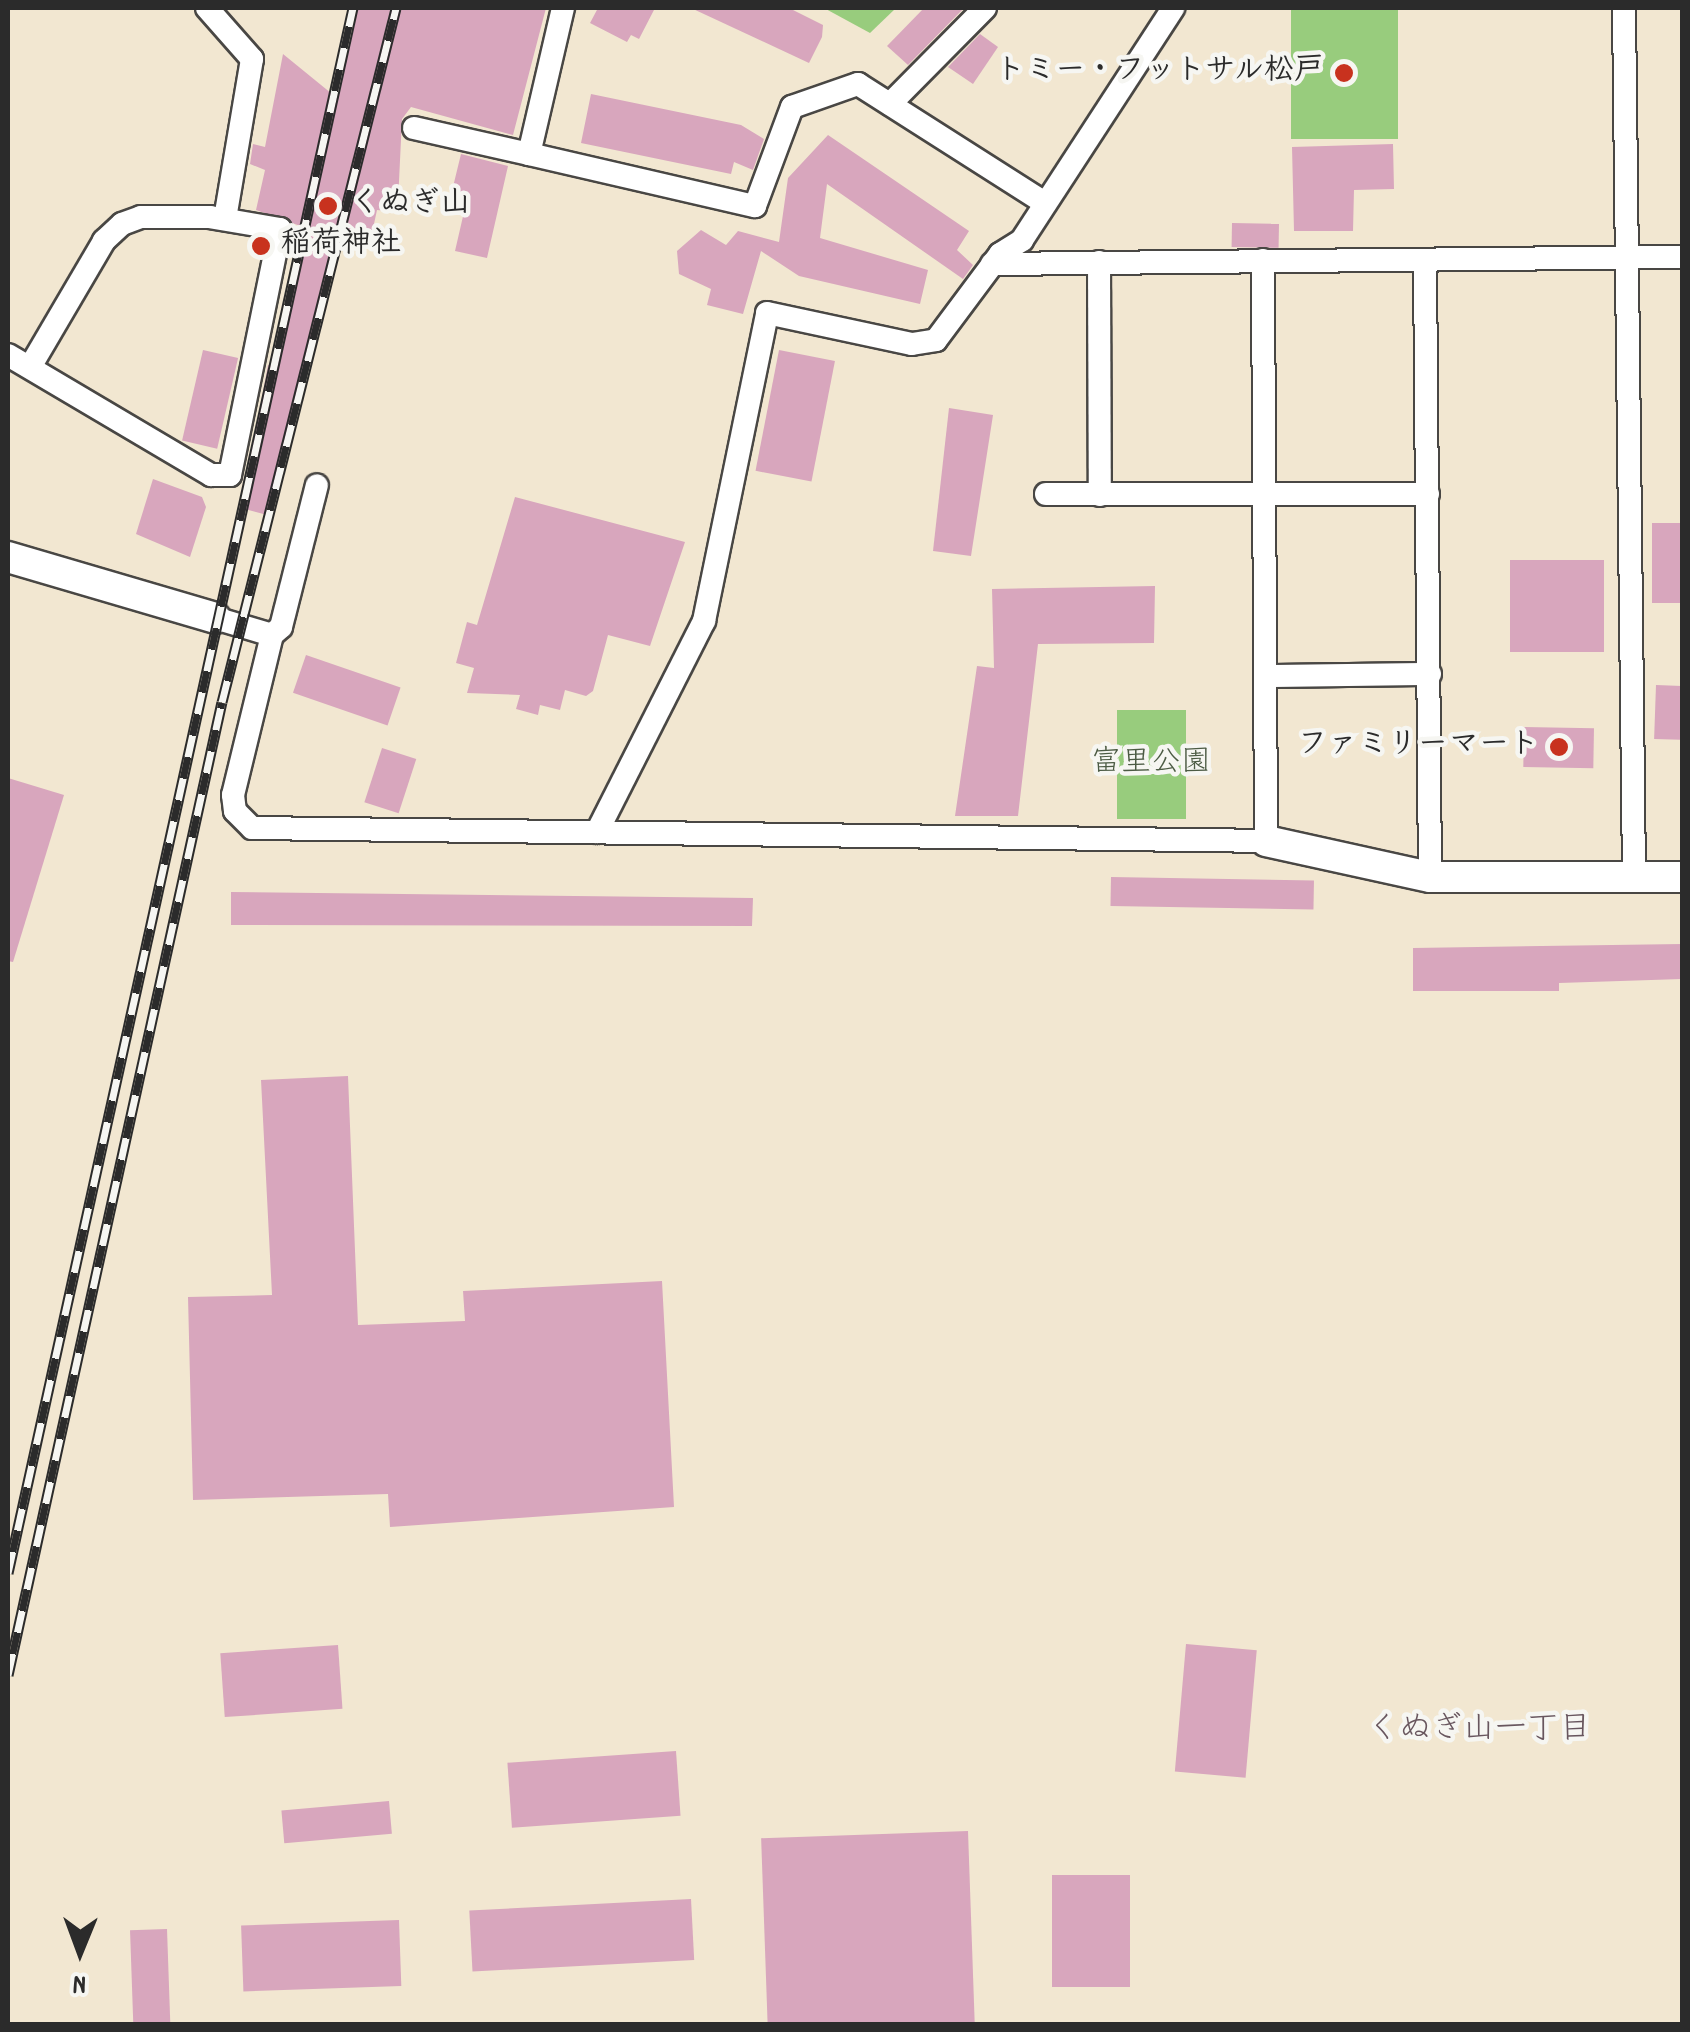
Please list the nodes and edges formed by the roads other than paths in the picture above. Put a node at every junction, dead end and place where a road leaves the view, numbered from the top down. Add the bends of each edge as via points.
1 (207, 8) edge
2 (562, 8) edge
3 (985, 8) edge
4 (1172, 8) edge
5 (1624, 8) edge
6 (890, 104) junction
7 (414, 128) dead end
8 (529, 154) junction
9 (1045, 203) junction
10 (225, 219) junction
11 (1624, 257) junction
12 (1682, 257) edge
13 (1263, 260) junction
14 (1425, 260) junction
15 (1099, 262) junction
16 (992, 264) junction
17 (8, 354) edge
18 (30, 367) junction
19 (317, 485) dead end
20 (1046, 494) dead end
21 (1264, 494) junction
22 (1428, 494) junction
23 (1100, 495) junction
24 (8, 558) edge
25 (215, 618) joint
26 (272, 635) junction
27 (1430, 674) junction
28 (1266, 676) junction
29 (597, 832) junction
30 (1266, 841) junction
31 (1430, 877) junction
32 (1682, 877) edge
33 (1634, 878) junction

1 - 10 street via 252,59
2 - 8 street
3 - 6 street
4 - 9 street
5 - 11 street
6 - 8 street via 858,84 792,106 755,206
6 - 9 street
7 - 8 street
9 - 16 street via 1022,240
10 - 18 street via 140,216 122,224 104,241
10 - 18 street via 280,229 229,482
11 - 12 street
11 - 14 street
11 - 33 street
13 - 14 street
13 - 15 street
13 - 21 street
14 - 22 street
15 - 16 street
15 - 23 street
16 - 29 street via 944,333 926,345 767,313 704,621
17 - 18 street
19 - 26 street via 281,627
20 - 23 street
21 - 22 street
21 - 23 street
21 - 28 street
22 - 27 street
24 - 25 street
25 - 26 street
26 - 29 street via 233,795 234,811 252,828
27 - 28 street
27 - 31 street
28 - 30 street
29 - 30 street
30 - 31 street
31 - 33 street
32 - 33 street

